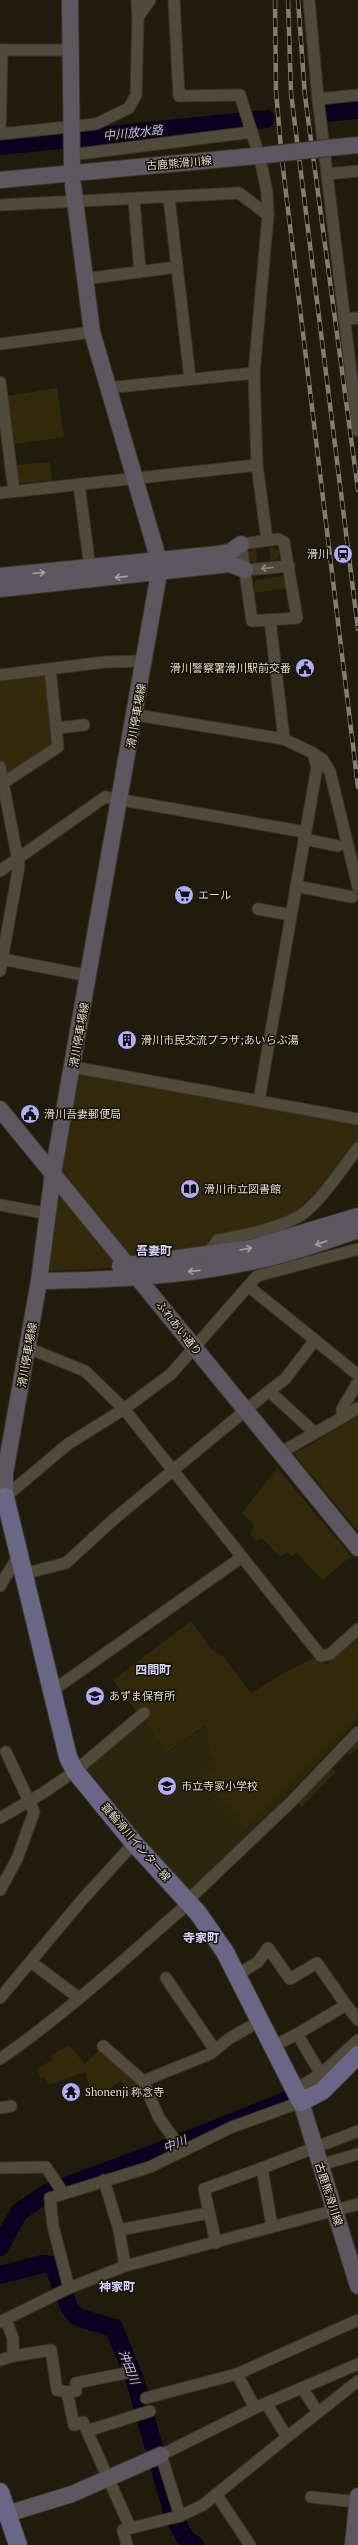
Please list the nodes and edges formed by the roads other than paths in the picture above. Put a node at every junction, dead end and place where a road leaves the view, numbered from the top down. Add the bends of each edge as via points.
1 (70, 0) edge
2 (137, 0) edge
3 (150, 0) edge
4 (174, 0) edge
5 (309, 0) edge
6 (138, 18) junction
7 (1, 50) edge
8 (70, 50) junction
9 (358, 95) edge
10 (318, 99) junction
11 (71, 128) junction
12 (252, 130) junction
13 (0, 134) edge
14 (358, 145) edge
15 (261, 156) junction
16 (71, 157) joint
17 (358, 171) edge
18 (327, 174) junction
19 (0, 180) edge
20 (73, 185) dead end
21 (169, 198) junction
22 (134, 200) junction
23 (74, 203) junction
24 (0, 205) edge
25 (268, 216) junction
26 (177, 267) junction
27 (140, 272) junction
28 (84, 278) junction
29 (358, 318) edge
30 (344, 319) junction
31 (92, 332) junction
32 (0, 344) edge
33 (254, 373) junction
34 (190, 378) junction
35 (0, 382) edge
36 (107, 388) junction
37 (358, 431) edge
38 (257, 465) junction
39 (136, 479) junction
40 (79, 484) junction
41 (14, 491) junction
42 (0, 492) edge
43 (267, 540) junction
44 (241, 544) junction
45 (288, 566) junction
46 (159, 567) junction
47 (90, 568) junction
48 (245, 570) junction
49 (0, 576) edge
50 (0, 589) edge
51 (270, 620) junction
52 (146, 661) junction
53 (50, 669) junction
54 (0, 675) edge
55 (136, 715) junction
56 (84, 725) dead end
57 (56, 728) junction
58 (284, 739) junction
59 (313, 753) junction
60 (0, 768) edge
61 (3, 783) junction
62 (120, 799) junction
63 (304, 836) junction
64 (338, 846) dead end
65 (16, 859) junction
66 (0, 871) edge
67 (296, 886) junction
68 (358, 887) edge
69 (352, 897) dead end
70 (258, 909) dead end
71 (291, 915) junction
72 (3, 940) edge
73 (2, 959) junction
74 (0, 971) edge
75 (89, 976) junction
76 (73, 1067) junction
77 (259, 1100) junction
78 (0, 1109) edge
79 (358, 1119) edge
80 (358, 1148) edge
81 (53, 1173) junction
82 (0, 1205) edge
83 (49, 1214) junction
84 (358, 1216) edge
85 (358, 1230) edge
86 (358, 1248) edge
87 (206, 1256) junction
88 (133, 1270) junction
89 (40, 1276) junction
90 (248, 1286) junction
91 (315, 1340) junction
92 (28, 1348) junction
93 (195, 1348) junction
94 (358, 1375) edge
95 (358, 1382) edge
96 (269, 1391) junction
97 (358, 1408) edge
98 (124, 1409) junction
99 (246, 1410) junction
100 (343, 1417) junction
101 (315, 1432) junction
102 (6, 1441) edge
103 (280, 1453) junction
104 (172, 1470) junction
105 (3, 1473) edge
106 (2, 1501) edge
107 (358, 1548) edge
108 (19, 1555) junction
109 (242, 1557) junction
110 (23, 1574) junction
111 (0, 1586) edge
112 (358, 1629) edge
113 (52, 1691) junction
114 (144, 1713) dead end
115 (358, 1732) edge
116 (2, 1753) edge
117 (75, 1771) junction
118 (31, 1801) junction
119 (0, 1818) edge
120 (134, 1843) junction
121 (0, 1890) edge
122 (187, 1900) junction
123 (31, 1962) junction
124 (236, 1975) junction
125 (166, 1978) dead end
126 (0, 1998) edge
127 (79, 1998) junction
128 (346, 2005) junction
129 (358, 2020) edge
130 (260, 2021) junction
131 (297, 2034) junction
132 (358, 2040) edge
133 (103, 2046) dead end
134 (272, 2047) junction
135 (215, 2050) junction
136 (358, 2055) edge
137 (0, 2059) edge
138 (321, 2074) junction
139 (143, 2081) junction
140 (297, 2096) junction
141 (12, 2106) dead end
142 (0, 2108) edge
143 (358, 2131) edge
144 (315, 2149) junction
145 (183, 2151) junction
146 (358, 2154) edge
147 (320, 2165) junction
148 (0, 2168) edge
149 (262, 2168) junction
150 (104, 2180) junction
151 (63, 2193) junction
152 (358, 2204) edge
153 (334, 2210) junction
154 (209, 2213) junction
155 (272, 2228) junction
156 (119, 2230) junction
157 (216, 2243) junction
158 (125, 2266) junction
159 (358, 2286) edge
160 (69, 2288) junction
161 (358, 2320) edge
162 (3, 2321) edge
163 (13, 2356) junction
164 (0, 2360) edge
165 (358, 2364) edge
166 (126, 2373) dead end
167 (237, 2374) junction
168 (358, 2381) edge
169 (302, 2388) junction
170 (67, 2392) junction
171 (146, 2398) dead end
172 (266, 2403) junction
173 (255, 2408) junction
174 (150, 2411) dead end
175 (318, 2412) junction
176 (87, 2431) junction
177 (287, 2437) junction
178 (156, 2457) junction
179 (106, 2478) junction
180 (0, 2492) edge
181 (216, 2494) junction
182 (311, 2497) dead end
183 (358, 2499) edge
184 (4, 2516) edge
185 (180, 2516) junction
186 (130, 2527) junction
187 (18, 2545) edge
188 (127, 2545) edge
189 (250, 2545) edge
190 (353, 2545) edge

1 - 8 street
2 - 6 street
3 - 6 street
4 - 12 street via 179,96 240,95
5 - 10 street
6 - 11 street via 136,96 129,108 96,124
7 - 8 street
7 - 13 street
8 - 11 street
9 - 10 street
10 - 18 street
11 - 13 street
11 - 16 street
12 - 15 street
12 - 16 street
14 - 15 street, 古鹿熊滑川線, bridge
15 - 19 street, 古鹿熊滑川線
15 - 25 street
17 - 18 street
18 - 30 street
20 - 23 street
21 - 22 street
21 - 25 street via 239,193
21 - 26 street
22 - 23 street
22 - 27 street
23 - 24 street
23 - 28 street
25 - 33 street
26 - 27 street
26 - 34 street
27 - 28 street
28 - 31 street
29 - 30 street
30 - 37 street
31 - 32 street
31 - 36 street
33 - 34 street
33 - 38 street
34 - 36 street
35 - 41 street
36 - 39 street
38 - 39 street
38 - 43 street
39 - 40 street
39 - 46 street
40 - 41 street
40 - 47 street
41 - 42 street
43 - 44 street
43 - 45 street via 278,539 284,542
44 - 46 street via 230,552
44 - 48 street
45 -> 48 street
45 - 51 street via 297,618
46 - 47 street
46 - 48 street via 230,564
46 -> 50 street
46 - 52 street, 滑川停車場線
49 -> 47 street
48 - 51 street via 252,621
51 - 58 street
52 - 53 street via 105,662
52 - 55 street, 滑川停車場線
53 - 54 street
53 - 57 street
55 - 58 street
55 - 62 street, 滑川停車場線
56 - 57 street
57 - 61 street via 58,747
58 - 59 street
59 - 63 street via 317,767
59 - 68 street via 323,760 330,772
60 - 61 street
61 - 65 street
62 - 63 street
62 - 65 street via 105,797
62 - 75 street, 滑川停車場線
63 - 64 street
63 - 67 street
65 - 66 street
65 - 72 street via 19,866
67 - 69 street
67 - 71 street
70 - 71 street
71 - 77 street
72 - 73 street
73 - 74 street
73 - 75 street
75 - 76 street, 滑川停車場線
76 - 77 street
76 - 81 street, 滑川停車場線
77 - 79 street
78 - 81 street, ふれあい通り
80 - 87 street via 312,1206 298,1217 254,1233 218,1240
81 - 83 street, 滑川停車場線
81 - 88 street, ふれあい通り
82 - 83 street
83 - 89 street, 滑川停車場線
87 -> 84 street via 251,1248
85 -> 88 street via 314,1246 245,1263 204,1270
86 - 90 street via 257,1276
87 - 88 street
88 - 89 street
88 - 93 street, ふれあい通り
89 - 92 street, 滑川停車場線
90 - 91 street
90 - 93 street
91 - 94 street
91 - 96 street via 284,1379
92 - 98 street via 85,1371
92 - 102 street, 滑川停車場線
93 - 98 street via 171,1374
93 - 99 street, ふれあい通り
95 - 100 street via 342,1409
96 - 99 street
96 - 101 street
97 - 100 street
98 - 104 street
98 - 106 street via 68,1444
99 - 103 street, ふれあい通り
99 - 104 street
100 - 101 street
101 - 103 street
102 - 105 street, 滑川停車場線
103 - 107 street, ふれあい通り
104 - 109 street
104 - 110 street via 66,1563
105 - 106 street, 滑川停車場線
106 - 108 main road, 蓑輪滑川インター線
108 - 110 main road, 蓑輪滑川インター線
108 - 111 street
109 - 112 street via 321,1656 330,1654
109 - 113 street
110 - 113 main road, 蓑輪滑川インター線
113 - 117 main road, 蓑輪滑川インター線 via 68,1757
114 - 117 street
115 - 122 street via 292,1801
116 - 118 street
117 - 118 street
117 - 120 main road, 蓑輪滑川インター線
118 - 119 street
118 - 121 street via 34,1812 17,1859
120 - 122 main road, 蓑輪滑川インター線
120 - 123 street via 82,1900
122 - 124 main road, 蓑輪滑川インター線 via 225,1952
122 - 127 street via 183,1908
123 - 126 street
123 - 127 street
124 - 128 street via 258,1962 268,1948 290,1979 317,1963
124 - 130 main road, 蓑輪滑川インター線
125 - 135 street
127 - 137 street
128 - 129 street
128 - 131 street
130 - 134 main road, 蓑輪滑川インター線
130 - 135 street
131 - 134 street
131 - 138 street
132 - 138 street
133 - 139 street
134 - 140 main road, 蓑輪滑川インター線
135 - 139 street
136 - 140 main road via 322,2091
138 - 140 street
139 - 145 street via 159,2118
140 - 144 street, 古鹿熊滑川線
140 - 145 street
141 - 142 street
143 - 144 street
144 - 147 street, 古鹿熊滑川線
144 - 149 street
145 - 150 street via 150,2167
146 - 147 street
147 - 153 street, 古鹿熊滑川線
148 - 151 street via 46,2167
149 - 154 street via 204,2189
149 - 155 street
150 - 151 street
150 - 156 street
151 - 160 street via 50,2198 53,2226
152 - 153 street
153 - 155 street
153 - 159 street, 古鹿熊滑川線
154 - 156 street
154 - 157 street
155 - 157 street
156 - 158 street
157 - 158 street
158 - 160 street
160 - 162 street
161 - 167 street
162 - 163 street via 13,2339
163 - 164 street
163 - 170 street via 51,2350 57,2390
165 - 169 street
166 - 170 street via 76,2383 76,2391
167 - 171 street
167 - 173 street
168 - 175 street
169 - 172 street
169 - 175 street
170 - 176 street via 74,2425 83,2422
172 - 173 street
172 - 177 street
173 - 178 street
174 - 176 street
175 - 177 street
176 - 179 street
177 - 181 street
178 - 179 street
178 - 185 street
179 - 184 street via 72,2494
179 - 186 street
180 - 184 main road
181 - 185 street via 203,2505
181 - 189 street
182 - 183 street
183 - 190 street
184 - 187 main road
185 - 186 street
186 - 188 street via 123,2530

